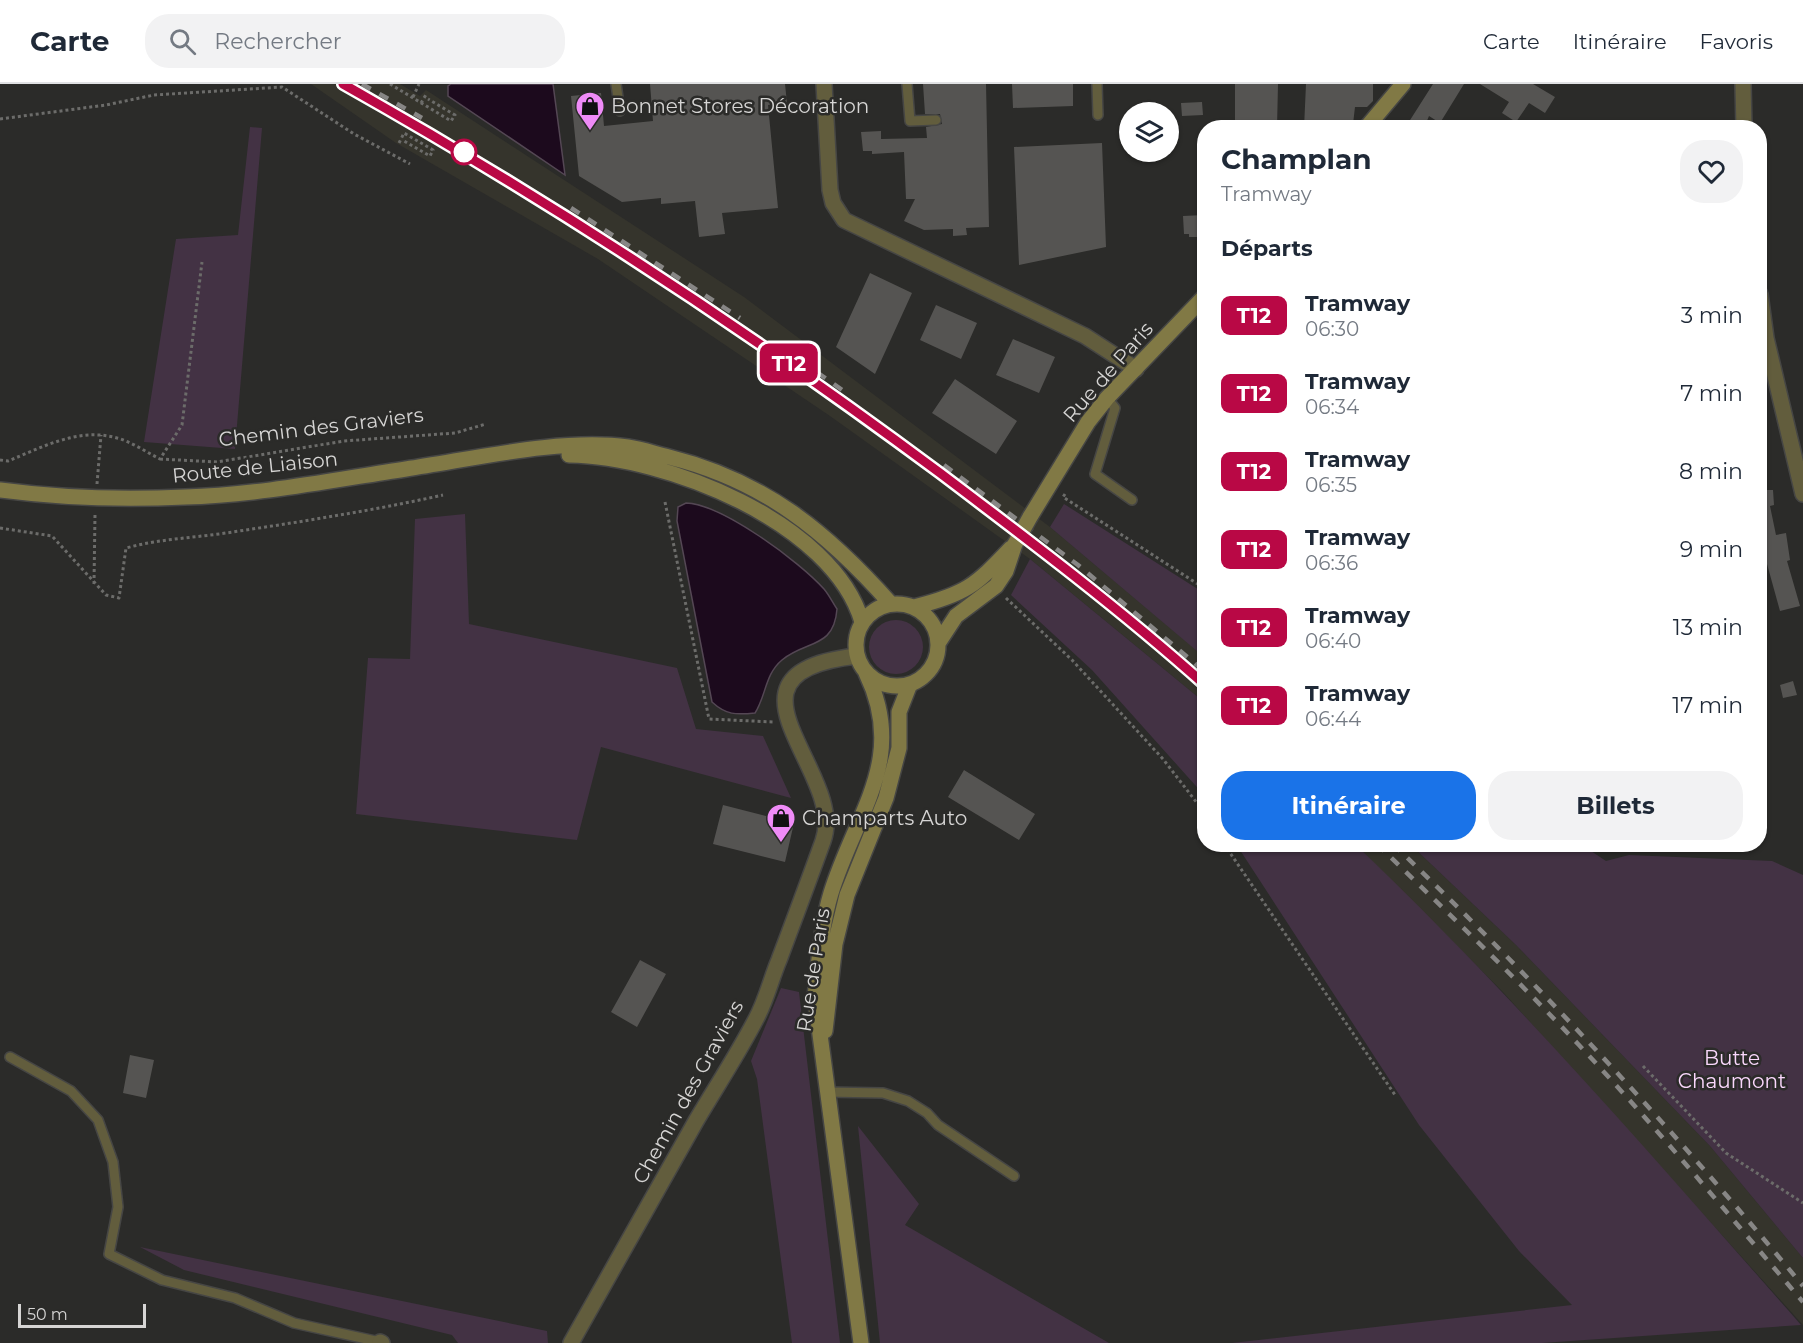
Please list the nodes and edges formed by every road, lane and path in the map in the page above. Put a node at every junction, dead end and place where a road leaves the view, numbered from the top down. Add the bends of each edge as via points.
1 (390, 84) edge
2 (419, 84) edge
3 (616, 84) edge
4 (824, 84) edge
5 (907, 84) edge
6 (1097, 84) edge
7 (1403, 84) edge
8 (1743, 84) edge
9 (427, 93) dead end
10 (413, 97) junction
11 (428, 99) dead end
12 (421, 103) junction
13 (620, 111) dead end
14 (1098, 115) dead end
15 (0, 119) edge
16 (936, 120) dead end
17 (1373, 120) edge
18 (1744, 120) edge
19 (404, 141) dead end
20 (399, 143) dead end
21 (410, 164) dead end
22 (202, 262) dead end
23 (1197, 304) edge
24 (1767, 351) edge
25 (1136, 369) junction
26 (1107, 398) junction
27 (486, 424) dead end
28 (101, 435) junction
29 (512, 454) junction
30 (160, 459) junction
31 (0, 460) edge
32 (1068, 488) dead end
33 (0, 490) edge
34 (1803, 494) edge
35 (443, 495) dead end
36 (95, 498) junction
37 (1132, 500) dead end
38 (665, 502) dead end
39 (0, 528) edge
40 (1015, 544) junction
41 (1197, 583) edge
42 (94, 584) junction
43 (1004, 597) dead end
44 (891, 604) junction
45 (914, 607) junction
46 (862, 622) junction
47 (939, 642) junction
48 (857, 656) junction
49 (866, 673) junction
50 (910, 684) junction
51 (789, 723) junction
52 (1197, 803) edge
53 (1229, 852) edge
54 (10, 1057) dead end
55 (822, 1058) junction
56 (1643, 1066) dead end
57 (826, 1092) junction
58 (1395, 1095) dead end
59 (1014, 1176) dead end
60 (1803, 1203) edge
61 (381, 1343) edge
62 (571, 1343) edge
63 (861, 1343) edge

1 - 10 path
2 - 10 path
3 - 13 lane
4 - 25 street via 830,190 832,203 844,220 1085,336
5 - 16 lane via 910,121
6 - 14 lane
7 - 17 street
8 - 18 street
9 - 12 path
10 - 12 path
11 - 12 path via 455,115 451,121
15 - 21 path via 154,95 282,87 354,134
19 - 20 path via 430,156 433,150 405,133
22 - 30 path via 182,425
23 - 25 street, Rue de Paris
24 - 34 street
25 - 26 street, Rue de Paris
26 - 37 lane via 1115,408 1095,474
26 - 40 street, Rue de Paris, bridge via 1069,452
27 - 30 path, Chemin des Graviers via 455,433 344,441 217,462
28 - 30 path, Chemin des Graviers via 119,438
28 - 31 path, Chemin des Graviers via 71,436 8,461
28 - 36 path
29 - 36 street, Route de Liaison via 228,494
29 - 44 street, Route de Liaison via 576,445 628,447 688,462 740,481 797,514 840,549
29 - 46 street, Route de Liaison via 579,455 628,462 686,477 735,498 785,528 825,561 850,594
32 - 41 path via 1063,497
33 - 36 street, Route de Liaison
35 - 42 path via 385,508 148,542 126,548 119,598 105,595
36 - 42 path
38 - 51 path via 709,718
39 - 42 path via 52,536
40 - 45 street, Rue de Paris via 966,591
40 - 47 street, Rue de Paris via 1006,572 996,586 956,616
43 - 52 path via 1072,660 1163,759
44 - 45 street
44 - 46 street via 875,610
45 - 47 street via 931,621
46 - 48 street via 856,639
47 - 50 street via 931,670
48 - 49 street
48 - 51 street, Chemin des Graviers via 831,659 796,676 786,690
49 - 50 street via 886,685
49 - 55 street, Rue de Paris via 881,708 884,741 873,790 848,844 831,895 822,940 815,997
50 - 55 street, Rue de Paris via 899,712 899,748 886,798 847,895 835,944
51 - 62 street, Chemin des Graviers via 823,801 825,835 757,1018
53 - 58 path
54 - 61 lane via 71,1091 98,1120 113,1161 118,1208 109,1254 162,1280 235,1298 294,1323
55 - 57 street, Rue de Paris
56 - 60 path via 1726,1153
57 - 59 lane via 883,1093 908,1101
57 - 63 street, Rue de Paris

